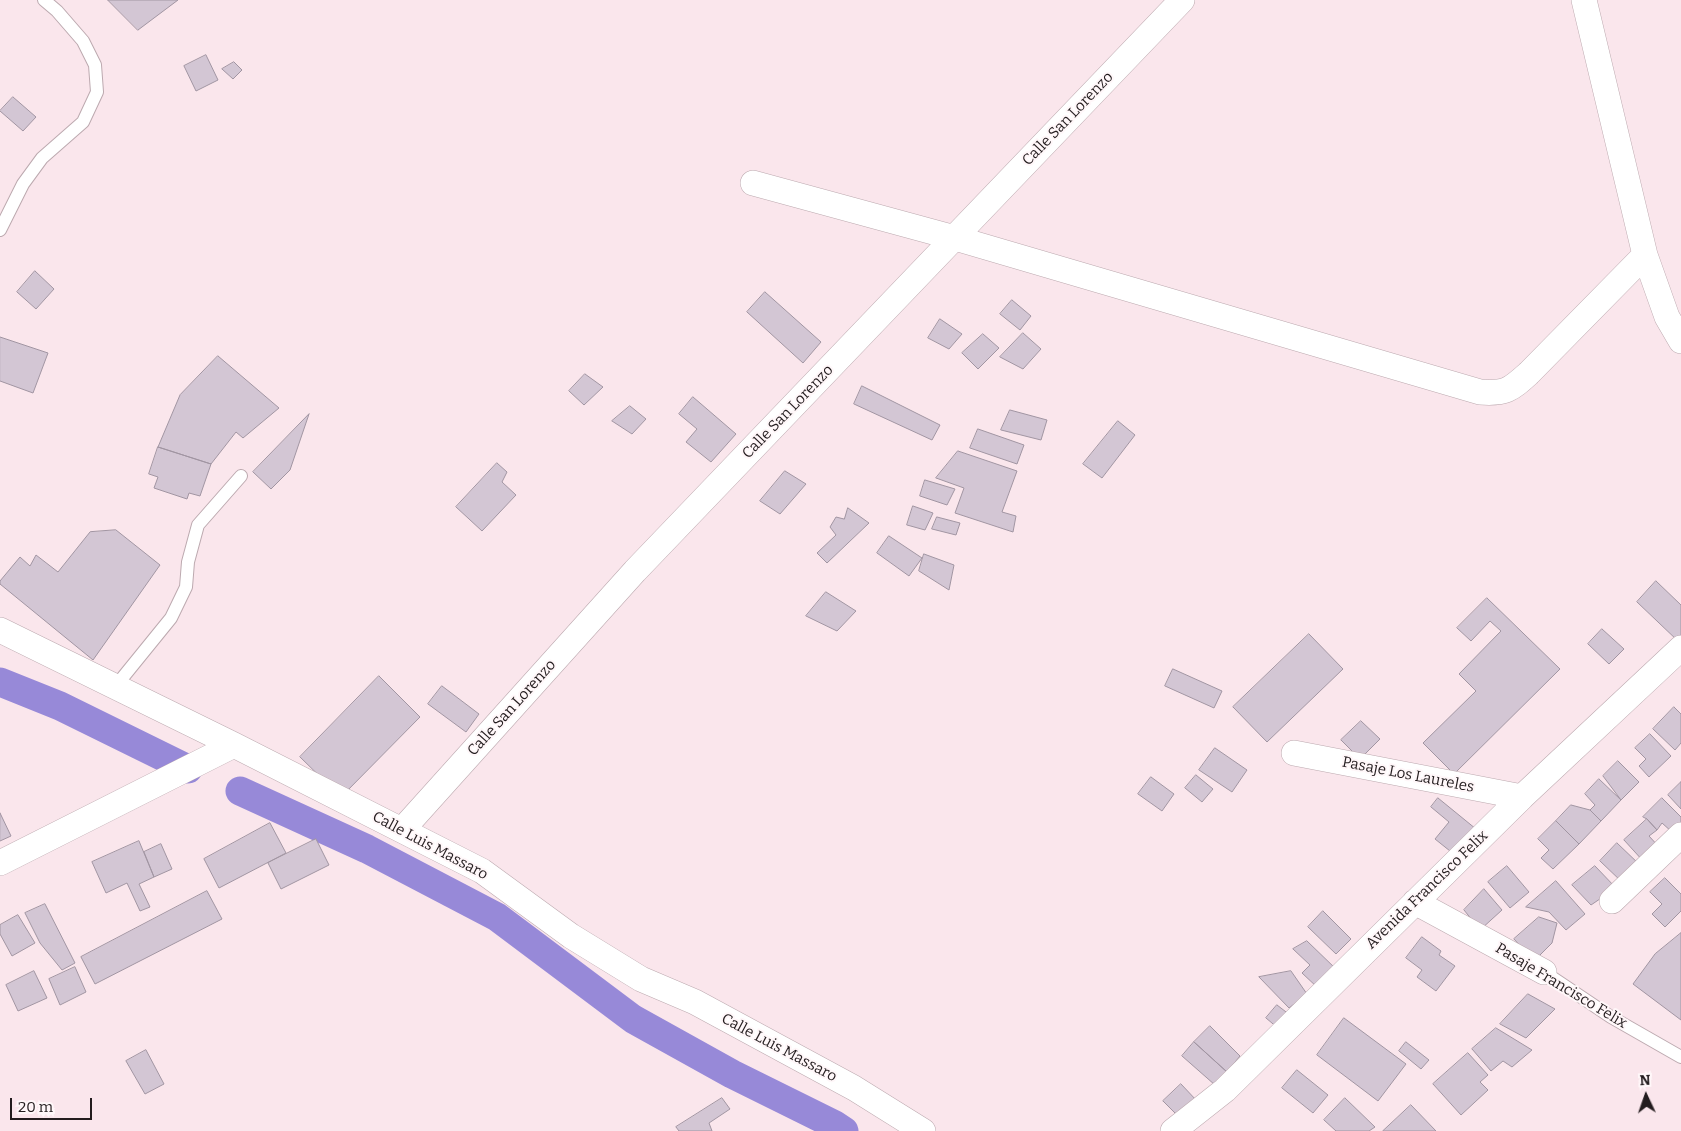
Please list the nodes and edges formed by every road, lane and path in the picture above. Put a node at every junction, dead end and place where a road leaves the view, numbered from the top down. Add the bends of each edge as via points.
1 (44, 0) edge
2 (1182, 0) edge
3 (1584, 0) edge
4 (753, 182) dead end
5 (0, 230) edge
6 (954, 238) junction
7 (1645, 255) junction
8 (1681, 341) edge
9 (242, 476) dead end
10 (0, 630) edge
11 (1681, 648) edge
12 (115, 687) junction
13 (234, 745) junction
14 (1294, 753) dead end
15 (1522, 797) junction
16 (402, 830) junction
17 (1681, 835) edge
18 (0, 863) edge
19 (1612, 901) dead end
20 (1415, 902) junction
21 (1544, 972) joint
22 (1681, 1057) edge
23 (923, 1131) edge
24 (1173, 1131) edge

1 - 5 lane via 83,41 95,65 97,92 83,122 42,158 23,184
2 - 6 street, Calle San Lorenzo
3 - 7 street
4 - 6 street
6 - 7 street via 1437,381 1498,393 1513,387 1529,373
6 - 16 street, Calle San Lorenzo via 635,571
7 - 8 street via 1667,317
9 - 12 lane via 198,525 188,562 186,587 171,618
10 - 12 street, Calle Luis Massaro
11 - 15 street, Avenida Francisco Felix
12 - 13 street, Calle Luis Massaro
13 - 16 street, Calle Luis Massaro
13 - 18 street
14 - 15 street, Pasaje Los Laureles
15 - 20 street, Avenida Francisco Felix
16 - 23 street, Calle Luis Massaro via 482,872 571,936 641,980 695,1002 854,1088
17 - 19 street
20 - 21 street, Pasaje Francisco Felix
20 - 24 street, Avenida Francisco Felix via 1225,1090
21 - 22 lane, Pasaje Francisco Felix

